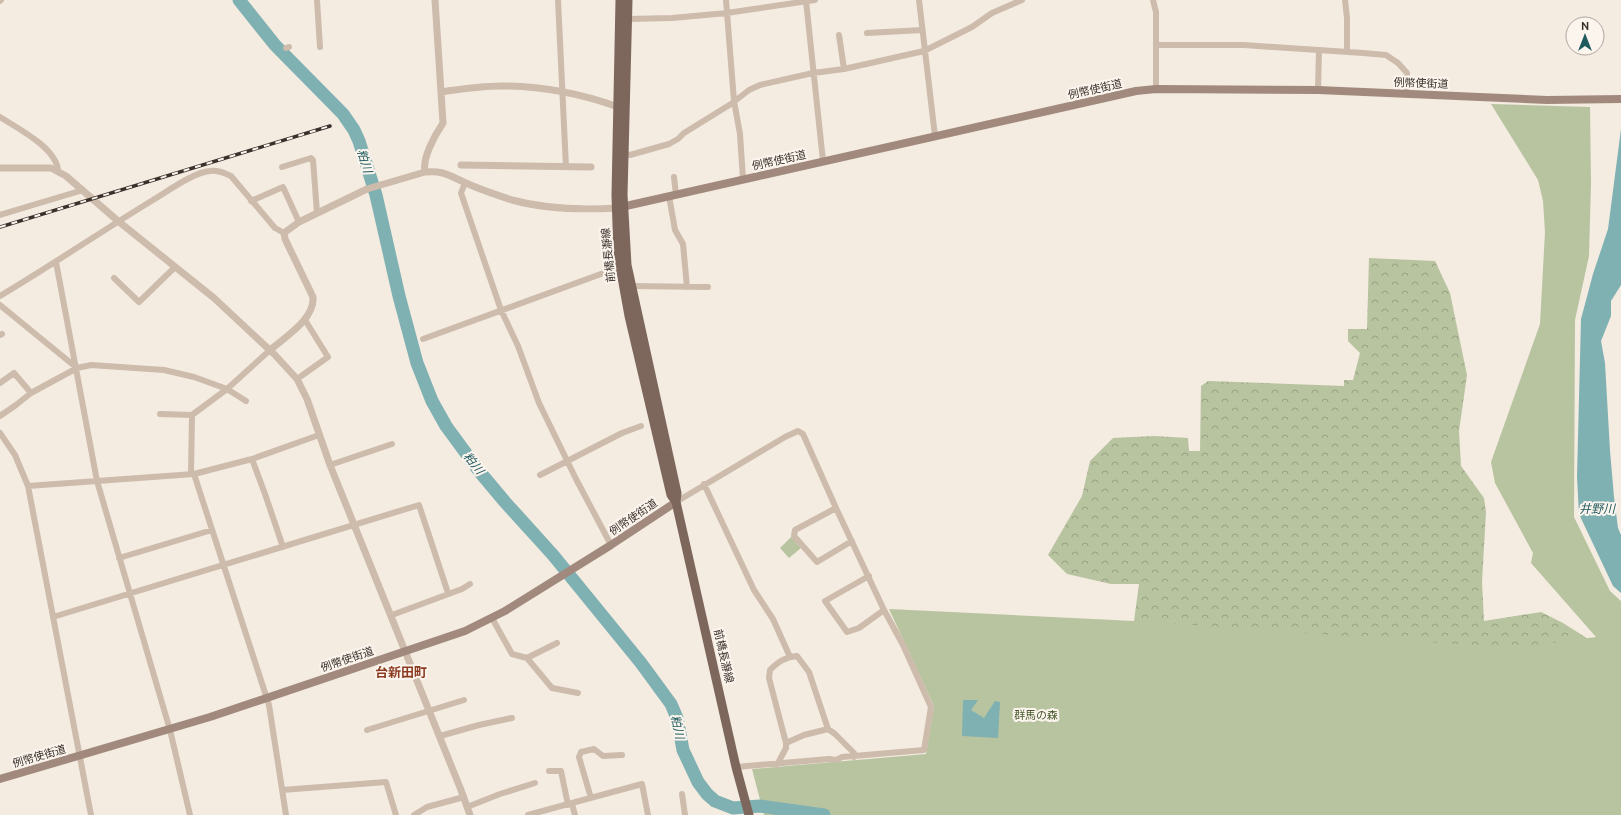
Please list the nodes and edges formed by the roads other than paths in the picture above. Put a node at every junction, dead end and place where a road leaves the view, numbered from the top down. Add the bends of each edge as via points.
1 (317, 0) edge
2 (435, 0) edge
3 (558, 0) edge
4 (620, 0) edge
5 (628, 0) edge
6 (726, 0) edge
7 (816, 0) edge
8 (919, 0) edge
9 (1022, 0) edge
10 (1153, 0) edge
11 (1345, 0) edge
12 (806, 1) edge
13 (728, 13) junction
14 (628, 19) junction
15 (922, 30) junction
16 (867, 33) dead end
17 (839, 35) dead end
18 (1156, 45) junction
19 (320, 47) dead end
20 (1319, 50) junction
21 (924, 51) junction
22 (1347, 51) junction
23 (844, 69) junction
24 (813, 73) junction
25 (1156, 89) junction
26 (1318, 90) junction
27 (441, 92) junction
28 (562, 92) junction
29 (1408, 93) junction
30 (1621, 99) edge
31 (734, 101) junction
32 (618, 107) junction
33 (0, 117) edge
34 (934, 136) junction
35 (625, 154) junction
36 (823, 161) junction
37 (461, 165) dead end
38 (282, 167) dead end
39 (566, 167) junction
40 (591, 167) dead end
41 (0, 168) edge
42 (58, 171) junction
43 (425, 172) junction
44 (674, 177) dead end
45 (743, 179) junction
46 (465, 183) junction
47 (83, 190) junction
48 (673, 196) junction
49 (251, 201) junction
50 (620, 208) junction
51 (317, 214) junction
52 (0, 215) edge
53 (118, 221) junction
54 (299, 222) junction
55 (284, 233) junction
56 (56, 262) junction
57 (175, 267) junction
58 (620, 267) junction
59 (114, 278) dead end
60 (631, 286) junction
61 (687, 286) junction
62 (708, 287) dead end
63 (0, 296) edge
64 (0, 305) edge
65 (501, 310) junction
66 (305, 320) junction
67 (423, 339) dead end
68 (270, 350) junction
69 (77, 368) junction
70 (297, 380) junction
71 (0, 383) edge
72 (227, 389) junction
73 (31, 393) junction
74 (246, 401) dead end
75 (160, 414) dead end
76 (192, 415) junction
77 (0, 416) edge
78 (641, 426) dead end
79 (0, 433) edge
80 (319, 435) junction
81 (392, 444) dead end
82 (252, 459) junction
83 (567, 461) junction
84 (330, 465) junction
85 (192, 474) junction
86 (540, 475) dead end
87 (97, 481) junction
88 (704, 484) junction
89 (28, 486) junction
90 (676, 502) junction
91 (836, 508) junction
92 (355, 525) junction
93 (212, 530) junction
94 (852, 541) junction
95 (611, 545) junction
96 (283, 547) junction
97 (119, 558) junction
98 (223, 565) junction
99 (869, 576) junction
100 (470, 584) dead end
101 (130, 594) junction
102 (448, 594) junction
103 (884, 610) junction
104 (392, 615) junction
105 (54, 618) junction
106 (492, 618) junction
107 (557, 643) dead end
108 (406, 651) junction
109 (790, 657) junction
110 (527, 658) junction
111 (578, 693) dead end
112 (267, 698) junction
113 (464, 700) dead end
114 (430, 711) junction
115 (512, 718) dead end
116 (828, 729) junction
117 (170, 730) junction
118 (367, 730) dead end
119 (440, 736) junction
120 (786, 743) junction
121 (622, 755) dead end
122 (79, 756) junction
123 (854, 757) junction
124 (777, 764) junction
125 (736, 767) junction
126 (549, 771) dead end
127 (0, 779) edge
128 (536, 783) dead end
129 (282, 790) junction
130 (682, 794) dead end
131 (464, 797) junction
132 (591, 798) junction
133 (570, 804) junction
134 (467, 807) junction
135 (548, 813) edge
136 (91, 815) edge
137 (190, 815) edge
138 (286, 815) edge
139 (396, 815) edge
140 (414, 815) edge
141 (470, 815) edge
142 (528, 815) edge
143 (575, 815) edge
144 (648, 815) edge
145 (685, 815) edge
146 (749, 815) edge

1 - 19 street
2 - 27 street
3 - 28 street
4 - 32 main road, 前橋長瀞線
5 - 14 main road, 前橋長瀞線
6 - 13 street
7 - 12 street
8 - 15 street
9 - 21 street via 992,13 972,27
10 - 18 street via 1156,12
11 - 22 street
12 - 13 street
12 - 24 street
13 - 14 street
13 - 31 street
14 - 35 main road, 前橋長瀞線
15 - 16 street
15 - 21 street
17 - 23 street
18 - 20 street via 1244,45
18 - 25 street
20 - 22 street
20 - 26 street
21 - 23 street
21 - 34 street
22 - 29 street via 1386,55 1398,63 1407,73
23 - 24 street
24 - 31 street via 760,85
24 - 36 street
25 - 26 main road, 例幣使街道
25 - 34 main road, 例幣使街道 via 1136,91
26 - 29 main road, 例幣使街道
27 - 28 street via 504,86
27 - 43 street via 443,123 424,165
28 - 32 street
28 - 39 street
29 - 30 main road, 例幣使街道 via 1547,100
31 - 35 street via 678,139 630,156
31 - 45 street via 740,134
32 - 50 main road, 前橋長瀞線
33 - 42 street via 29,135 45,149 54,158
34 - 36 main road, 例幣使街道
35 - 50 main road, 前橋長瀞線
36 - 45 main road, 例幣使街道
37 - 39 street
38 - 51 street via 311,158 313,160
39 - 40 street
41 - 42 street via 39,167
42 - 47 street
43 - 46 street via 442,172
43 - 51 street via 367,189
44 - 48 street
45 - 48 main road, 例幣使街道
46 - 50 street via 513,200 545,206
46 - 65 street via 462,193
47 - 52 street
47 - 53 street
48 - 50 main road, 例幣使街道
48 - 61 street via 675,230 683,244
49 - 53 street via 231,176 211,171 183,182
49 - 54 street via 283,187
49 - 55 street via 275,228
50 - 58 main road, 前橋長瀞線
50 - 60 main road, 前橋長瀞線
51 - 54 street
53 - 56 street
53 - 57 street
54 - 55 street
55 - 66 street via 313,298 314,305
56 - 63 street
56 - 69 street
57 - 59 street via 138,302
57 - 68 street via 214,298
58 - 65 street
58 - 90 main road, 前橋長瀞線 via 662,458 671,495
60 - 61 street
60 - 90 main road, 前橋長瀞線 via 677,493
61 - 62 street
64 - 69 street
65 - 67 street
65 - 83 street via 518,346 539,403
66 - 68 street
66 - 70 street via 328,357
68 - 70 street
68 - 72 street
69 - 72 street via 97,365 164,370
69 - 73 street
69 - 87 street
70 - 80 street via 307,399
71 - 73 street via 14,373
72 - 74 street
72 - 76 street
73 - 77 street
75 - 76 street
76 - 85 street
78 - 83 street
79 - 89 street via 14,454
80 - 82 street
80 - 84 street
81 - 84 street
82 - 85 street
82 - 96 street
83 - 86 street
83 - 95 street
84 - 92 street
85 - 87 street
85 - 93 street
87 - 89 street
87 - 97 street
88 - 90 street
88 - 91 street via 798,430 803,434
88 - 109 street via 754,590 773,619
89 - 105 street
90 - 95 main road, 例幣使街道
90 - 125 main road, 前橋長瀞線
91 - 94 street
91 - 94 street via 795,530 794,536 818,562
92 - 96 street
92 - 102 street via 419,505
92 - 104 street
93 - 97 street
93 - 98 street
94 - 99 street
95 - 106 main road, 例幣使街道
96 - 98 street
97 - 101 street
98 - 101 street
98 - 112 street
99 - 103 street
99 - 103 street via 825,600 847,632 858,628
100 - 102 street
101 - 105 street
101 - 117 street
102 - 104 street
103 - 123 street via 931,707 924,750
104 - 108 street
105 - 122 street
106 - 108 main road, 例幣使街道 via 466,631
106 - 110 street via 512,654
107 - 110 street
108 - 112 main road, 例幣使街道
108 - 114 street
109 - 116 street via 797,656 809,672
109 - 120 street via 779,661 770,670 769,678
110 - 111 street via 552,688
112 - 117 main road, 例幣使街道
112 - 129 street
113 - 114 street
114 - 118 street
114 - 119 street
115 - 119 street
116 - 120 street
116 - 123 street via 854,753
117 - 122 main road, 例幣使街道
117 - 137 street
119 - 131 street
120 - 124 street
121 - 132 street via 603,756 594,749 581,752 579,756
122 - 127 main road, 例幣使街道
122 - 136 street
123 - 124 street
124 - 125 street
125 - 146 main road, 前橋長瀞線
126 - 133 street via 561,771
128 - 134 street
129 - 138 street
129 - 139 street via 386,782
130 - 145 street
131 - 134 street
131 - 140 street via 427,807
132 - 133 street
132 - 144 street via 642,784
133 - 135 street
133 - 143 street
134 - 141 street
135 - 142 street

